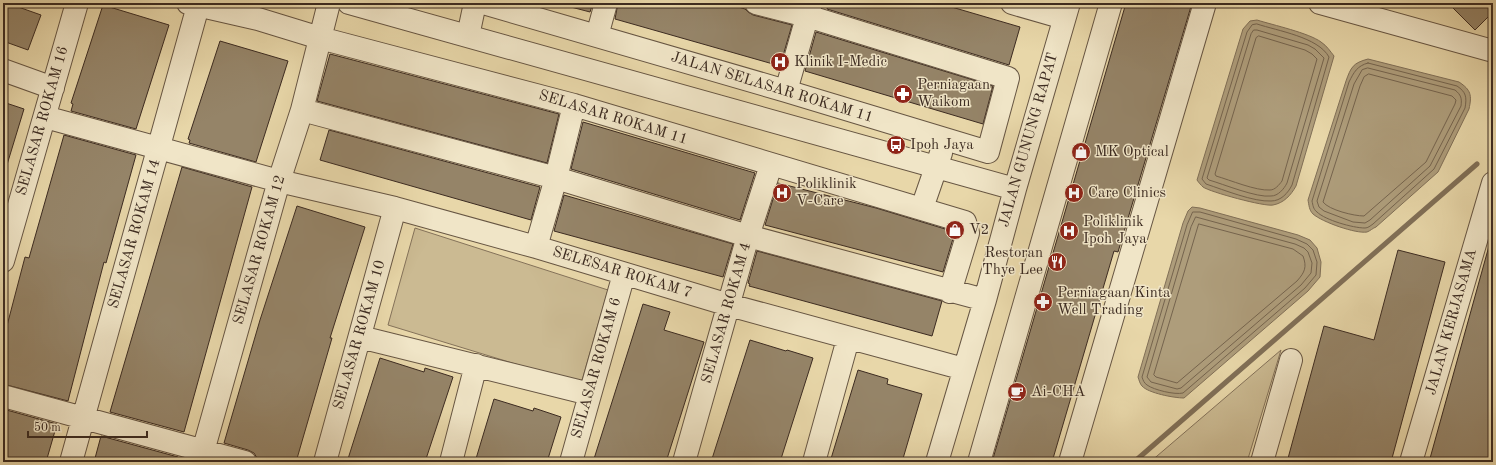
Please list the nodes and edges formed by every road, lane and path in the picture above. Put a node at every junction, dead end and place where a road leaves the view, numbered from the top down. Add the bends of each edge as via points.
1 (77, 3) edge
2 (329, 3) edge
3 (349, 3) edge
4 (475, 3) edge
5 (483, 3) edge
6 (606, 3) edge
7 (756, 3) edge
8 (1012, 3) edge
9 (1111, 3) edge
10 (1205, 3) edge
11 (1320, 3) edge
12 (193, 5) edge
13 (810, 10) edge
14 (1066, 10) edge
15 (468, 36) junction
16 (597, 36) junction
17 (320, 38) junction
18 (1493, 51) edge
19 (3, 70) edge
20 (53, 88) junction
21 (786, 91) junction
22 (574, 105) junction
23 (302, 110) junction
24 (45, 117) junction
25 (945, 140) junction
26 (160, 147) junction
27 (771, 165) junction
28 (936, 167) junction
29 (556, 178) junction
30 (279, 181) junction
31 (1493, 183) edge
32 (1015, 189) junction
33 (395, 208) junction
34 (922, 208) junction
35 (748, 236) junction
36 (536, 247) junction
37 (3, 261) edge
38 (624, 274) junction
39 (950, 292) junction
40 (985, 300) junction
41 (729, 305) junction
42 (360, 337) junction
43 (848, 338) junction
44 (1291, 360) dead end
45 (476, 365) junction
46 (964, 370) junction
47 (590, 394) junction
48 (3, 396) edge
49 (84, 417) junction
50 (202, 456) edge
51 (71, 462) edge
52 (245, 462) edge
53 (325, 462) edge
54 (451, 462) edge
55 (571, 462) edge
56 (684, 462) edge
57 (814, 462) edge
58 (937, 462) edge
59 (979, 462) edge
60 (1070, 462) edge
61 (1262, 462) edge
62 (1411, 462) edge

1 - 20 street, SELASAR ROKAM 16
2 - 17 street, SELASAR ROKAM 12
3 - 15 street
4 - 15 street
5 - 16 street, JALAN SELASAR ROKAM 11
6 - 16 street
7 - 13 street
8 - 14 street
9 - 59 street
10 - 60 street
11 - 18 street
12 - 17 street, SELASAR ROKAM 11 via 258,19
12 - 26 street, SELASAR ROKAM 14
13 - 21 street
13 - 25 street, JALAN SELASAR ROKAM 11 via 1008,78 988,152
14 - 32 street, JALAN GUNUNG RAPAT
15 - 28 street
16 - 21 street, JALAN SELASAR ROKAM 11
17 - 22 street, SELASAR ROKAM 11
17 - 23 street, SELASAR ROKAM 12
19 - 20 street
20 - 24 street, SELASAR ROKAM 16
21 - 25 street, JALAN SELASAR ROKAM 11
22 - 27 street, SELASAR ROKAM 11
22 - 29 street
23 - 29 street
23 - 30 street, SELASAR ROKAM 12
24 - 26 street, SELESAR ROKAM 7
24 - 37 street, SELASAR ROKAM 16
25 - 28 street
26 - 30 street, SELESAR ROKAM 7
26 - 49 street, SELASAR ROKAM 14
27 - 34 street, SELASAR ROKAM 11
27 - 35 street, SELASAR ROKAM 4
28 - 32 street
28 - 34 street
29 - 35 street
29 - 36 street
30 - 33 street, SELESAR ROKAM 7
30 - 50 street, SELASAR ROKAM 12
31 - 62 street, JALAN KERJASAMA
32 - 40 street, JALAN GUNUNG RAPAT
33 - 36 street, SELESAR ROKAM 7
33 - 42 street, SELASAR ROKAM 10
34 - 39 street, SELASAR ROKAM 11 via 965,222 968,233
35 - 39 street
35 - 41 street, SELASAR ROKAM 4
36 - 38 street, SELESAR ROKAM 7
38 - 41 street, SELESAR ROKAM 7
38 - 47 street, SELASAR ROKAM 6
39 - 40 street
40 - 46 street, JALAN GUNUNG RAPAT
41 - 43 street, SELESAR ROKAM 7
41 - 56 street, SELASAR ROKAM 4
42 - 45 street
42 - 53 street, SELASAR ROKAM 10
43 - 46 street, SELESAR ROKAM 7
43 - 57 street
44 - 61 street
45 - 47 street
45 - 54 street
46 - 58 street, JALAN GUNUNG RAPAT
47 - 55 street, SELASAR ROKAM 6
48 - 49 street
49 - 50 street
49 - 51 street, SELASAR ROKAM 14
50 - 52 street

